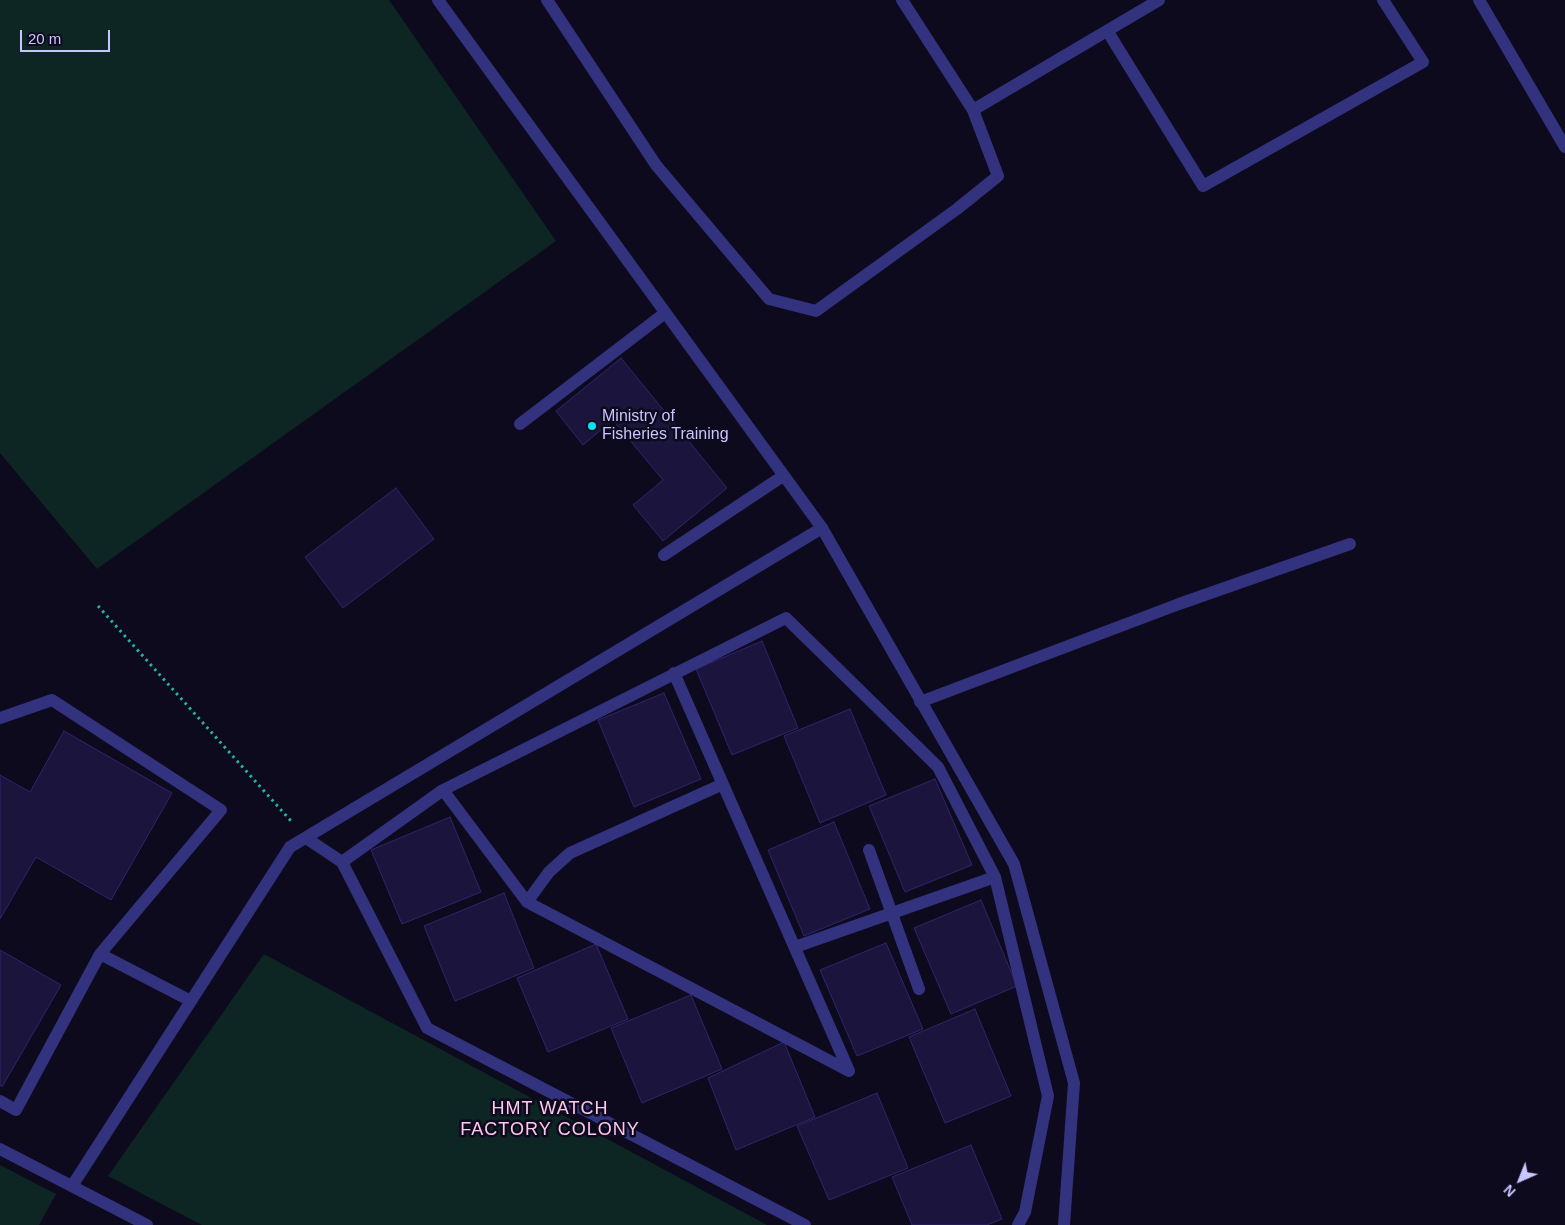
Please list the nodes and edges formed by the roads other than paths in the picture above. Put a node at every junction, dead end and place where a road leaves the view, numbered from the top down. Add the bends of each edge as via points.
1 (438, 0) edge
2 (547, 0) edge
3 (902, 0) edge
4 (1159, 0) edge
5 (1383, 0) edge
6 (1479, 0) edge
7 (1108, 32) junction
8 (973, 110) junction
9 (1565, 147) edge
10 (665, 313) junction
11 (520, 424) dead end
12 (783, 476) junction
13 (822, 528) junction
14 (1350, 544) dead end
15 (664, 555) dead end
16 (674, 673) junction
17 (920, 702) junction
18 (0, 718) edge
19 (723, 784) junction
20 (443, 790) junction
21 (306, 838) junction
22 (869, 850) dead end
23 (342, 862) junction
24 (995, 877) junction
25 (527, 902) junction
26 (892, 913) junction
27 (795, 947) junction
28 (100, 954) junction
29 (919, 989) dead end
30 (191, 1001) junction
31 (0, 1101) edge
32 (0, 1150) edge
33 (72, 1186) junction
34 (147, 1225) edge
35 (805, 1225) edge
36 (1018, 1225) edge
37 (1064, 1225) edge

1 - 10 street
2 - 8 street via 656,165 681,195 769,299 806,309 816,311 998,176
3 - 8 street
4 - 7 street
5 - 7 street via 1423,62 1203,186
6 - 9 street
7 - 8 street
10 - 11 street
10 - 12 street
12 - 13 street
12 - 15 street
13 - 17 street
13 - 21 street
14 - 17 street
16 - 19 street
16 - 20 street
16 - 24 street via 786,618 938,767
17 - 37 street via 1014,864 1074,1083
18 - 28 street via 52,700 221,810
19 - 25 street via 570,853 549,872
19 - 27 street
20 - 23 street
20 - 25 street
21 - 23 street
21 - 30 street via 290,848
22 - 26 street
23 - 35 street via 427,1028
24 - 26 street
24 - 36 street via 1048,1096 1024,1212
25 - 27 street via 849,1071
26 - 27 street
26 - 29 street
28 - 30 street
28 - 31 street via 16,1110
30 - 33 street
32 - 33 street
33 - 34 street

